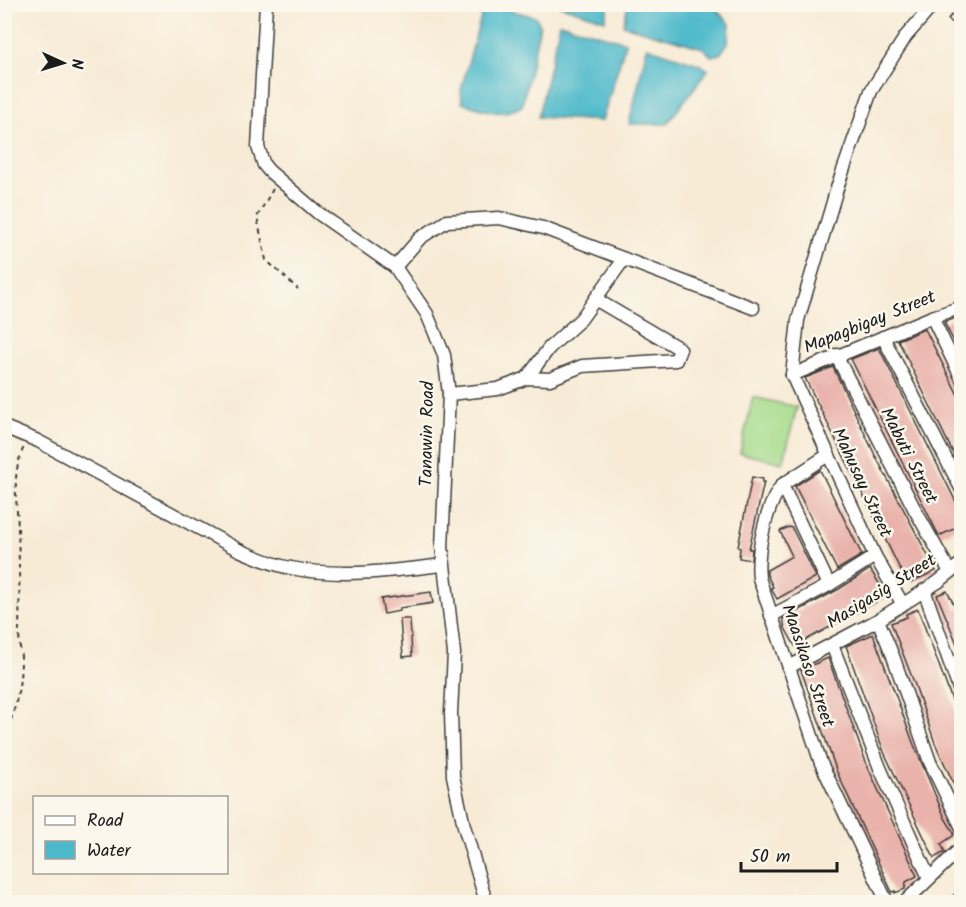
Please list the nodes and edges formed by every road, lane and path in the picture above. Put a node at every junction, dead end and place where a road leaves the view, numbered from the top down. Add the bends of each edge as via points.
1 (260, 4) edge
2 (934, 4) edge
3 (266, 5) edge
4 (279, 179) junction
5 (624, 259) junction
6 (395, 267) junction
7 (298, 289) dead end
8 (595, 299) junction
9 (962, 307) edge
10 (753, 308) dead end
11 (932, 317) junction
12 (883, 336) junction
13 (836, 355) junction
14 (792, 375) junction
15 (527, 378) junction
16 (962, 379) edge
17 (449, 394) junction
18 (4, 427) edge
19 (29, 437) junction
20 (828, 455) junction
21 (782, 485) junction
22 (962, 490) edge
23 (875, 556) junction
24 (962, 563) edge
25 (442, 565) junction
26 (950, 572) junction
27 (829, 585) junction
28 (924, 590) junction
29 (902, 603) junction
30 (771, 616) junction
31 (878, 620) junction
32 (832, 645) junction
33 (789, 667) junction
34 (962, 697) edge
35 (4, 737) edge
36 (962, 828) edge
37 (962, 847) edge
38 (929, 878) junction
39 (962, 897) edge
40 (486, 903) edge
41 (887, 903) edge
42 (905, 903) edge
43 (956, 903) edge

1 - 3 street
2 - 14 street via 906,36 870,91 798,320
3 - 4 street, Tanawin Road via 258,147 264,165
4 - 6 street, Tanawin Road via 318,213
4 - 7 path via 257,217 258,226 266,260
5 - 6 street via 543,228 499,218 447,221 420,238
5 - 8 street
5 - 10 street
6 - 17 street, Tanawin Road via 427,314 444,355
8 - 15 street
8 - 15 street via 680,349 676,360 582,366 550,379
9 - 11 street, Mapagbigay Street
11 - 12 street, Mapagbigay Street
11 - 16 street
12 - 13 street, Mapagbigay Street
12 - 22 street
13 - 14 street, Mapagbigay Street
13 - 26 street, Mabuti Street
14 - 20 street, Mahusay Street
15 - 17 street via 498,389
17 - 25 street, Tanawin Road
18 - 19 street
19 - 25 street via 270,563 313,571 363,573
19 - 35 path via 15,485 21,603 20,687
20 - 21 street
20 - 23 street, Mahusay Street
21 - 27 street
21 - 30 street, Maasikaso Street via 768,515 758,563
23 - 27 street
23 - 29 street, Mahusay Street
24 - 26 street, Masigasig Street
25 - 40 street, Tanawin Road via 454,653 453,776
26 - 28 street, Masigasig Street
27 - 30 street
28 - 29 street, Masigasig Street
28 - 34 street
29 - 31 street, Masigasig Street
30 - 33 street, Maasikaso Street
31 - 32 street, Masigasig Street
31 - 36 street via 930,762
32 - 33 street, Masigasig Street
32 - 38 street via 879,768
33 - 41 street, Maasikaso Street via 821,763
37 - 38 street
38 - 42 street
39 - 43 street

